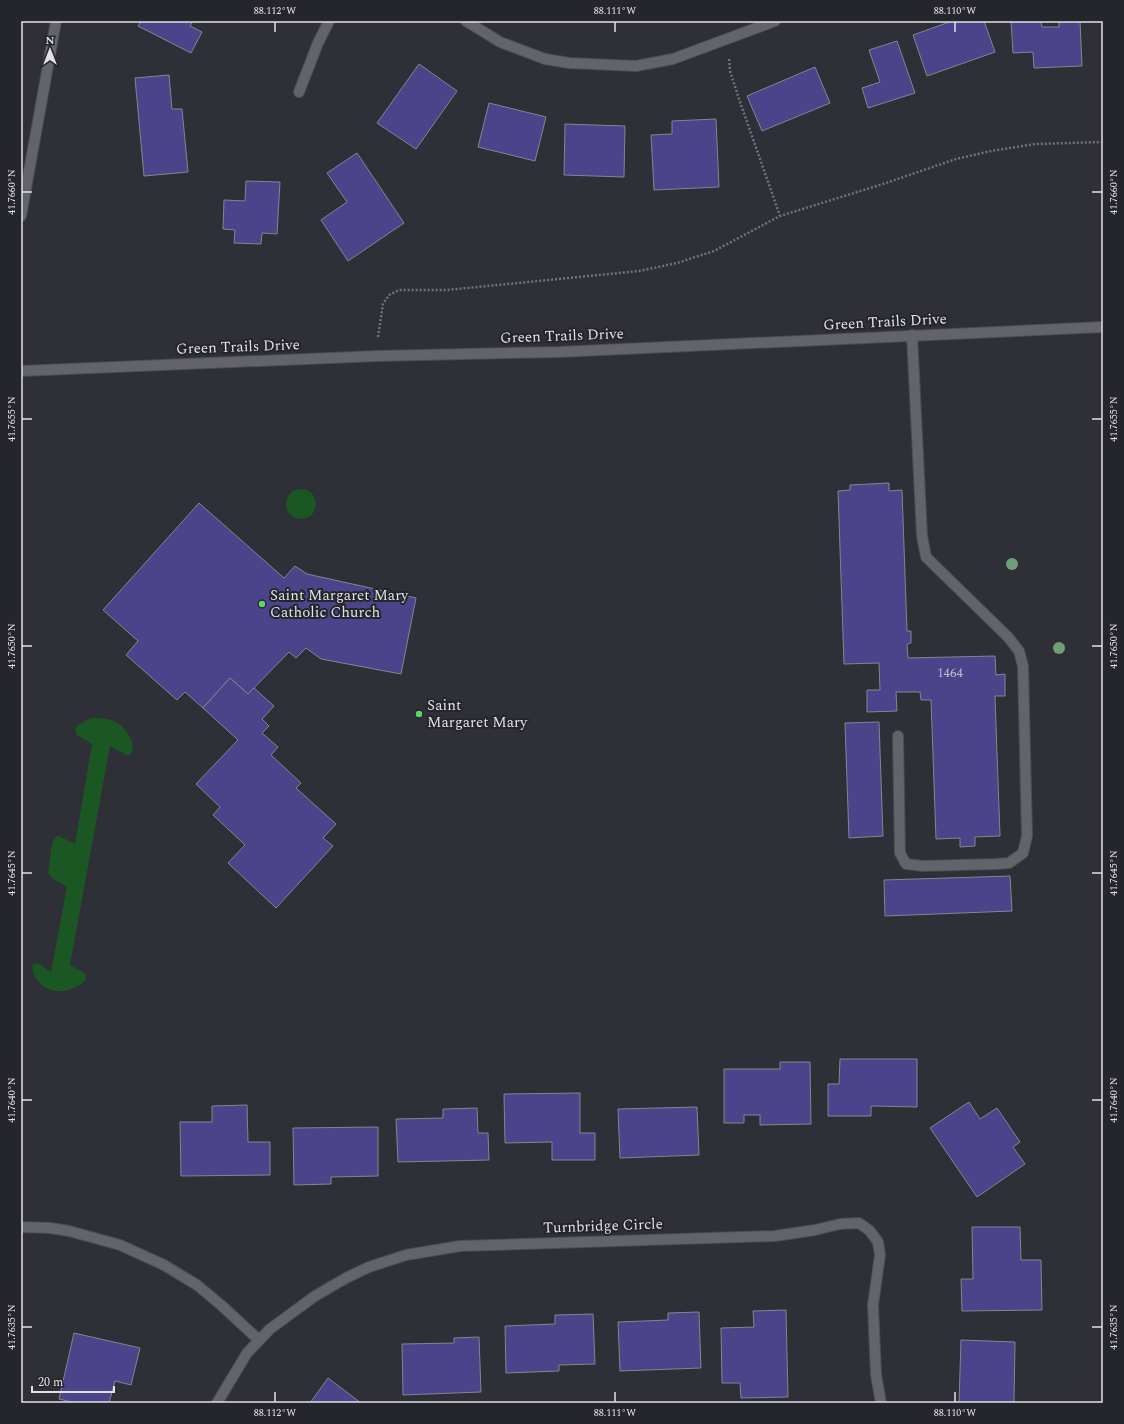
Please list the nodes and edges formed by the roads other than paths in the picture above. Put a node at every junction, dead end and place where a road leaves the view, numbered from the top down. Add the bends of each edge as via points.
1 (56, 21) edge
2 (329, 21) edge
3 (466, 21) edge
4 (775, 21) edge
5 (299, 92) dead end
6 (21, 216) edge
7 (1103, 327) edge
8 (912, 335) junction
9 (21, 371) edge
10 (898, 736) dead end
11 (21, 1227) edge
12 (259, 1340) junction
13 (217, 1403) edge
14 (881, 1403) edge

1 - 6 street
2 - 5 street
3 - 4 street via 500,42 545,59 569,63 636,66 673,59
7 - 8 street, Green Trails Drive
8 - 9 street, Green Trails Drive via 559,352 377,356
8 - 10 street via 922,536 926,557 1008,637 1019,651 1023,666 1027,836 1023,853 1009,863 923,866 906,864 900,853
11 - 12 street via 69,1231 120,1245 164,1265 197,1285
12 - 13 street, Turnbridge Circle via 247,1353
12 - 14 street, Turnbridge Circle via 270,1328 346,1278 369,1267 406,1255 460,1246 775,1236 859,1223 870,1230 878,1242 880,1255 873,1304 876,1375

